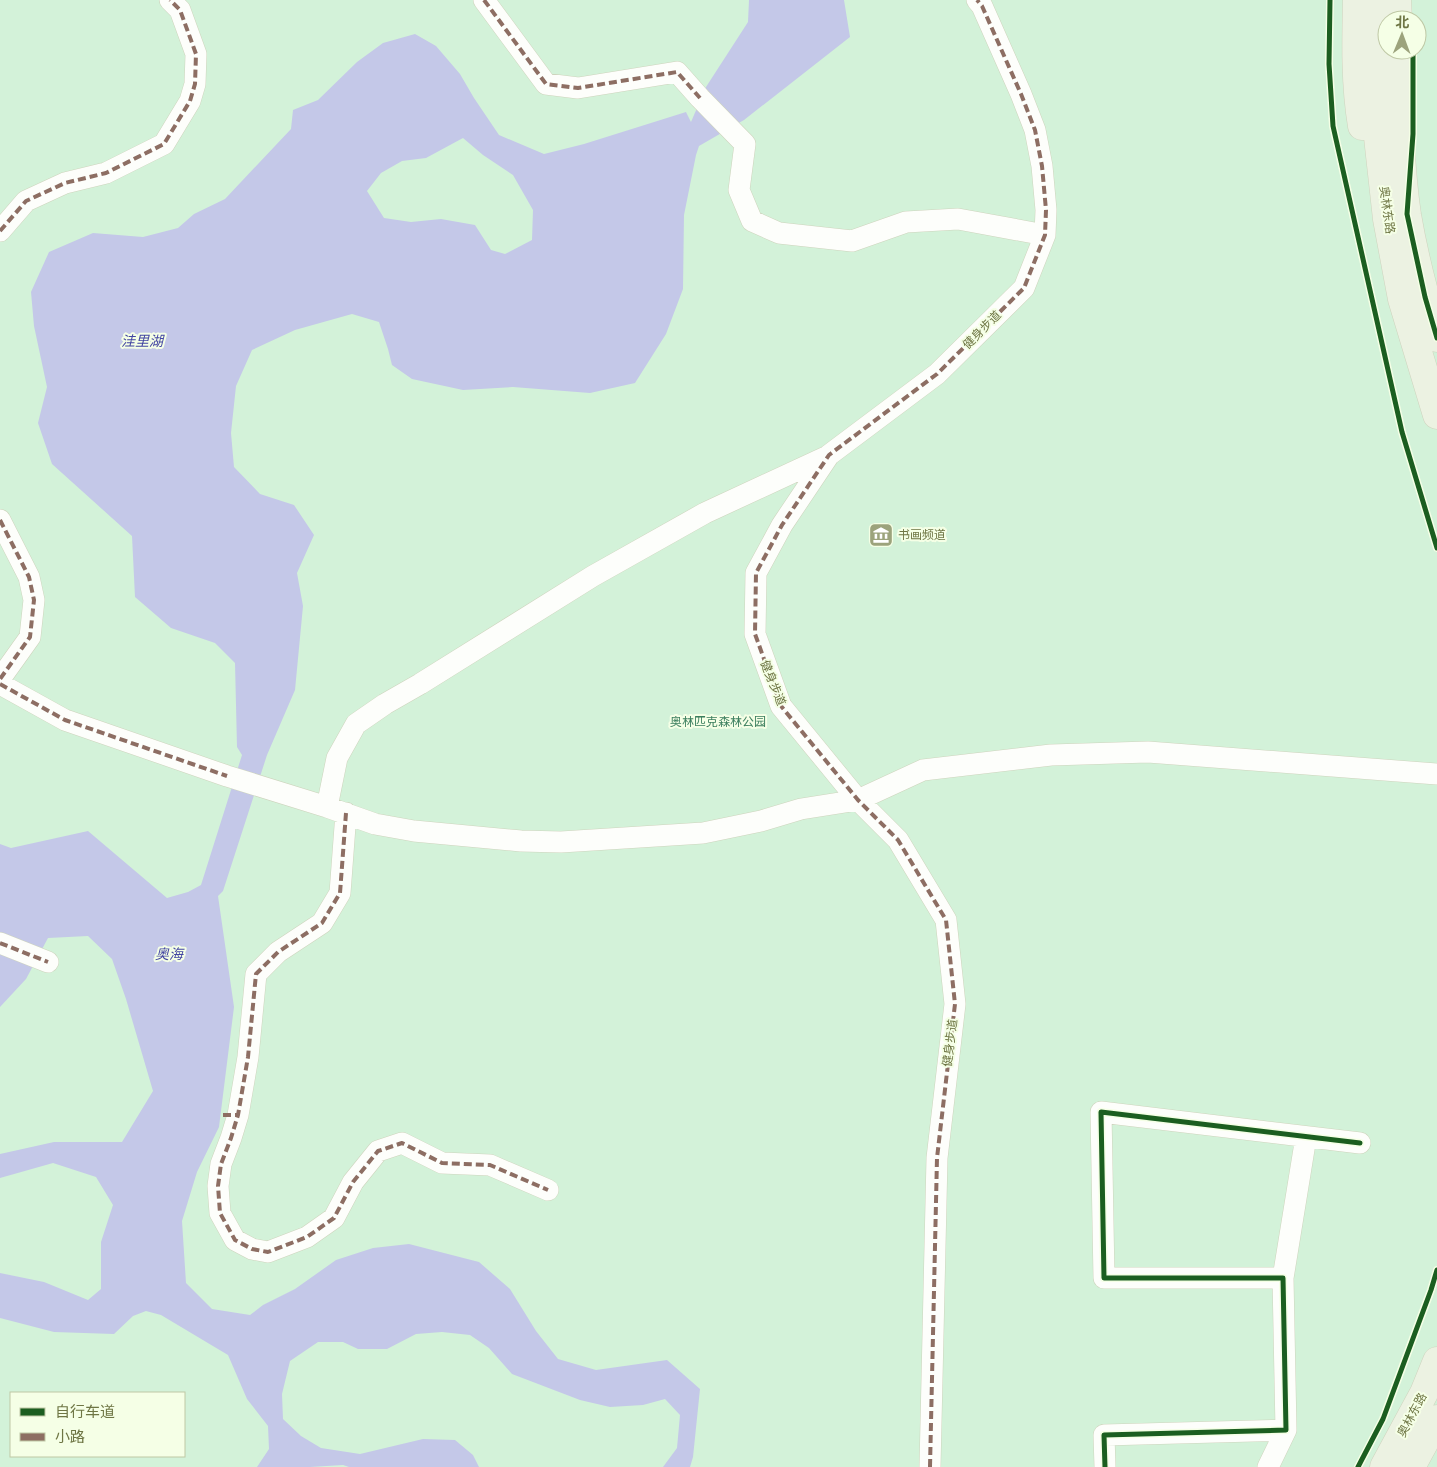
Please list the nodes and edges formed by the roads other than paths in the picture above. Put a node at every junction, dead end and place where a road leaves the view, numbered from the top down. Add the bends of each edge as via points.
1 (170, 0) edge
2 (484, 0) edge
3 (977, 0) edge
4 (1357, 0) edge
5 (1378, 0) edge
6 (1398, 60) edge
7 (1413, 60) edge
8 (1397, 217) junction
9 (0, 231) edge
10 (1045, 234) junction
11 (1437, 338) edge
12 (1437, 415) edge
13 (829, 455) junction
14 (0, 520) edge
15 (0, 679) edge
16 (0, 684) edge
17 (1437, 774) edge
18 (858, 800) junction
19 (336, 810) junction
20 (0, 942) edge
21 (48, 962) dead end
22 (1306, 1137) junction
23 (1360, 1144) dead end
24 (548, 1190) dead end
25 (1283, 1278) junction
26 (1437, 1360) edge
27 (1437, 1419) edge
28 (1286, 1430) junction
29 (930, 1467) edge
30 (1106, 1467) edge
31 (1268, 1467) edge
32 (1384, 1467) edge
33 (1411, 1467) edge

1 - 9 street via 180,10 196,54 195,84 190,101 164,144 106,174 65,183 26,201
2 - 10 street via 546,84 578,88 677,72 745,144 739,190 752,221 779,233 852,240 906,222 958,219
3 - 10 street, 健身步道 via 1035,130 1042,166
4 - 8 main road via 1359,108 1365,140
5 - 8 main road, 奥林东路 via 1377,128
6 - 8 main road, 奥林东路
7 - 8 main road via 1413,134
8 - 11 main road, 奥林东路
8 - 12 main road, 奥林东路 via 1402,299
10 - 13 street, 健身步道 via 1024,288 937,374
13 - 18 street, 健身步道 via 782,525 756,573 755,634 781,706
13 - 19 street via 705,513 602,572 356,724 337,758
14 - 15 street via 29,577 34,600 30,637
16 - 19 street via 66,720
17 - 18 street via 1148,752 1051,755 923,770
18 - 19 street via 801,809 703,833 561,842 521,842 414,831 375,824
18 - 29 street, 健身步道 via 898,840 946,920 955,1004 937,1158
19 - 24 street via 340,893 322,923 278,952 256,974 248,1057 231,1115 231,1138 220,1164 218,1186 220,1213 235,1240 252,1249 268,1252 314,1233 334,1218 353,1182 378,1151 402,1142 442,1163 490,1165
20 - 21 street
22 - 23 street
22 - 25 street
22 - 25 street via 1101,1112 1104,1278
25 - 28 street
26 - 32 main road, 奥林东路 via 1424,1393
27 - 33 main road, 奥林东路
28 - 30 street via 1104,1434
28 - 31 street

